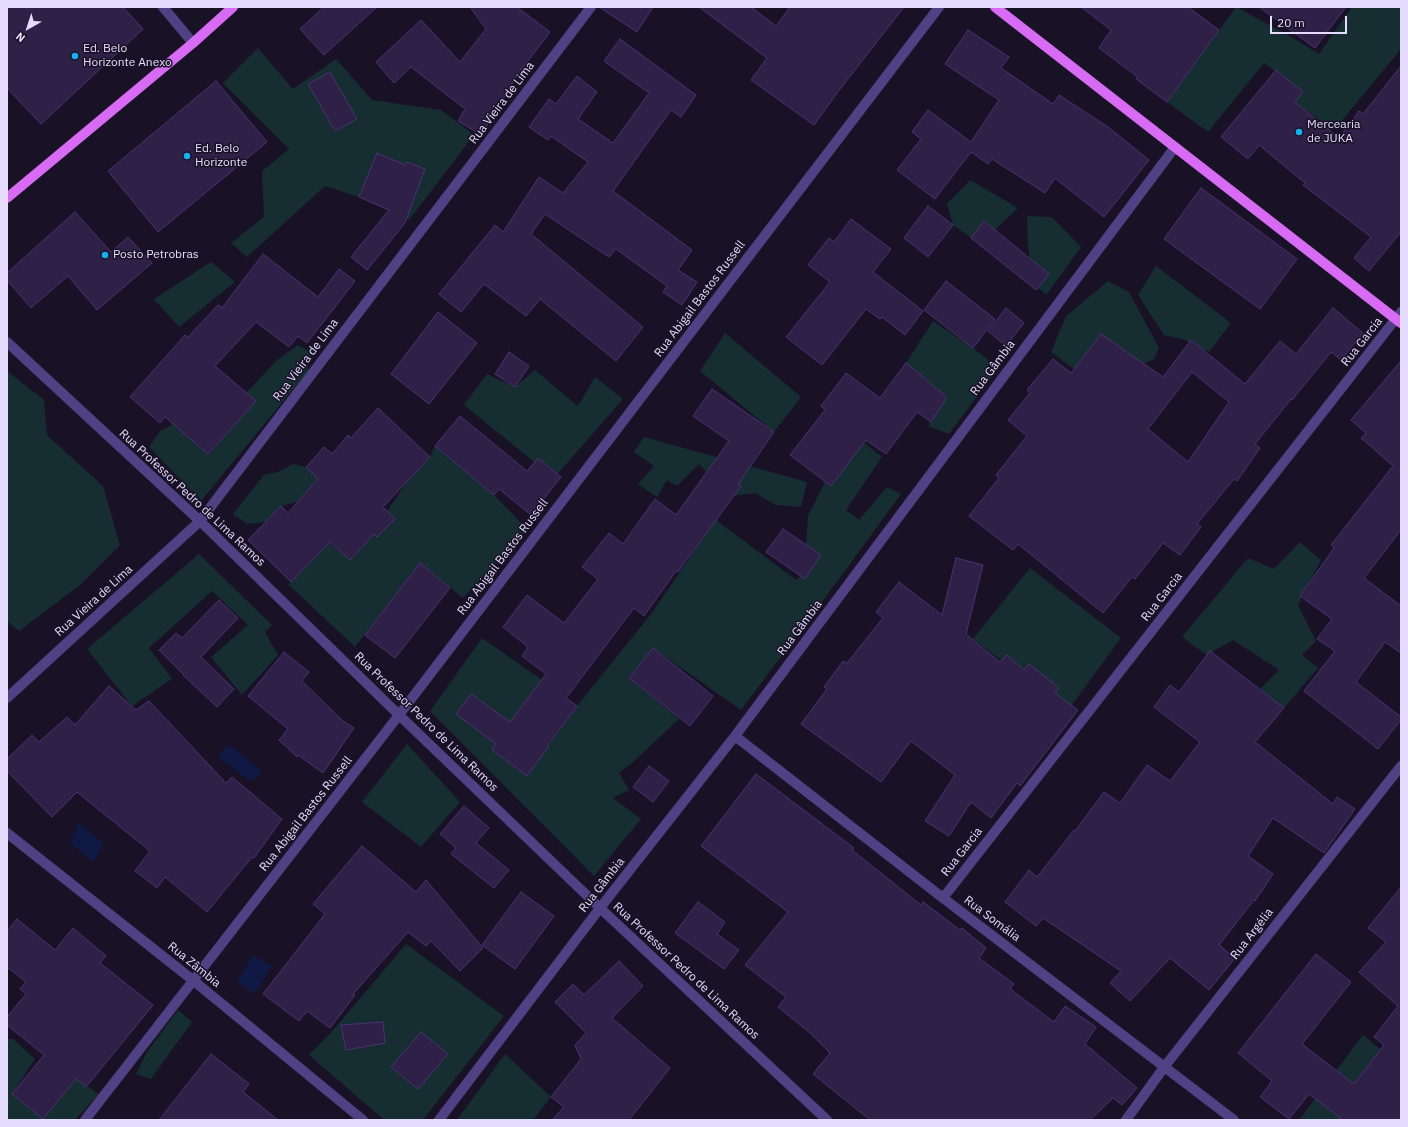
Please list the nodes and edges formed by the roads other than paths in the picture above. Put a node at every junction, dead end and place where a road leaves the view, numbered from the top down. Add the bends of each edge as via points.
1 (163, 7) edge
2 (233, 7) edge
3 (591, 7) edge
4 (939, 7) edge
5 (995, 7) edge
6 (193, 42) junction
7 (1175, 147) junction
8 (7, 198) edge
9 (1399, 318) edge
10 (7, 342) edge
11 (200, 521) junction
12 (7, 698) edge
13 (399, 715) junction
14 (736, 736) junction
15 (1401, 766) edge
16 (7, 833) edge
17 (943, 898) junction
18 (600, 908) junction
19 (194, 981) junction
20 (1165, 1066) junction
21 (85, 1120) edge
22 (363, 1120) edge
23 (439, 1120) edge
24 (827, 1120) edge
25 (1126, 1120) edge
26 (1234, 1120) edge

1 - 6 street
2 - 6 main road
3 - 11 street, Rua Vieira de Lima
4 - 13 street, Rua Abigail Bastos Russell
5 - 7 main road
6 - 8 main road
7 - 9 main road
7 - 14 street, Rua Gâmbia
9 - 17 street, Rua Garcia
10 - 11 street, Rua Professor Pedro de Lima Ramos
11 - 12 street, Rua Vieira de Lima
11 - 13 street, Rua Professor Pedro de Lima Ramos
13 - 18 street, Rua Professor Pedro de Lima Ramos
13 - 19 street, Rua Abigail Bastos Russell
14 - 17 street, Rua Somália
14 - 18 street, Rua Gâmbia
15 - 20 street, Rua Argélia
16 - 19 street, Rua Zâmbia
17 - 20 street, Rua Somália
18 - 23 street, Rua Gâmbia
18 - 24 street, Rua Professor Pedro de Lima Ramos
19 - 21 street, Rua Abigail Bastos Russell
19 - 22 street, Rua Zâmbia
20 - 25 street, Rua Argélia
20 - 26 street, Rua Somália

